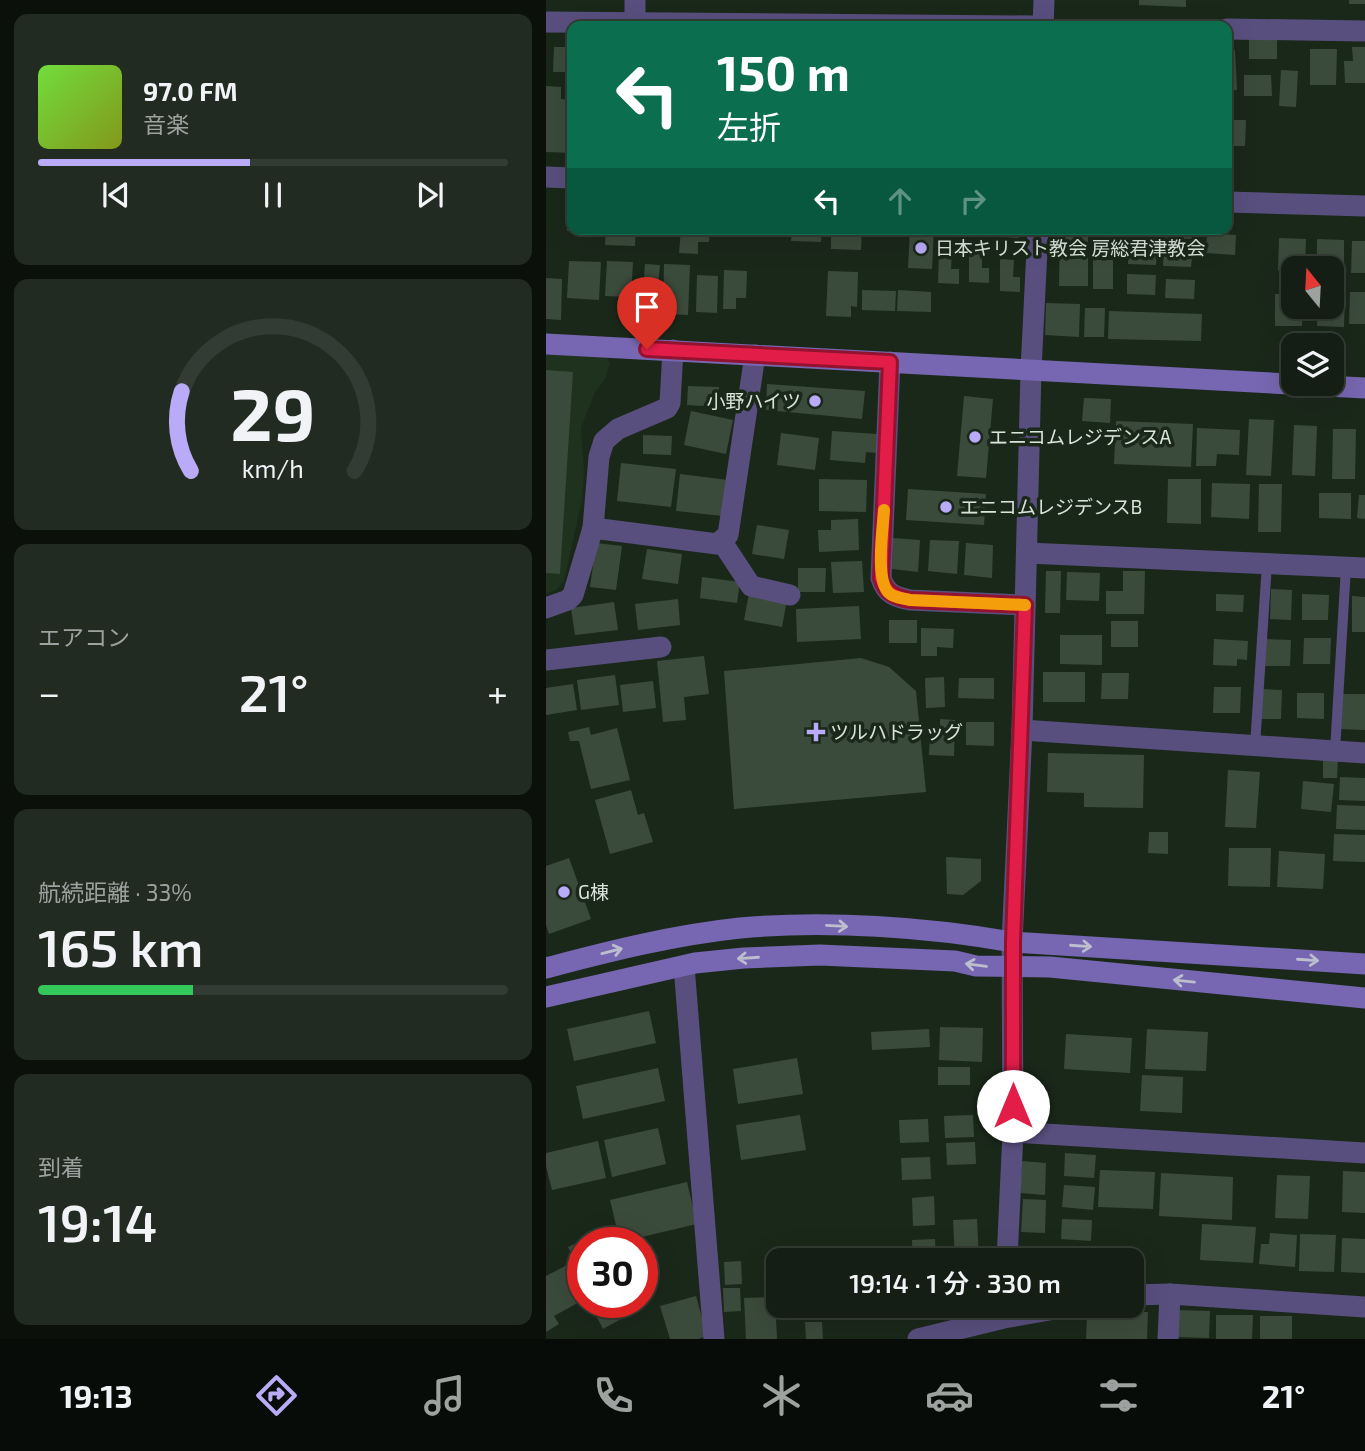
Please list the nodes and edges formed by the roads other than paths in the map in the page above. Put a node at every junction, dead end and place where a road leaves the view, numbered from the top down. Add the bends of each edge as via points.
1 (635, 0) edge
2 (1044, 0) edge
3 (635, 21) edge
4 (1043, 21) edge
5 (546, 22) edge
6 (567, 22) edge
7 (1232, 29) edge
8 (1365, 32) edge
9 (546, 177) edge
10 (567, 178) edge
11 (1232, 202) edge
12 (1365, 206) edge
13 (1038, 235) edge
14 (546, 344) edge
15 (673, 350) junction
16 (755, 355) junction
17 (890, 362) junction
18 (1031, 370) junction
19 (1365, 388) edge
20 (593, 528) junction
21 (722, 542) junction
22 (1027, 553) junction
23 (1267, 563) junction
24 (1355, 567) edge
25 (790, 595) dead end
26 (1025, 605) junction
27 (546, 608) edge
28 (661, 647) dead end
29 (546, 660) edge
30 (1022, 730) junction
31 (1255, 746) junction
32 (1335, 751) junction
33 (1365, 753) edge
34 (1013, 942) junction
35 (1365, 964) edge
36 (684, 966) junction
37 (546, 968) edge
38 (1013, 968) junction
39 (546, 997) edge
40 (1365, 998) edge
41 (1013, 1132) junction
42 (1365, 1153) edge
43 (1008, 1248) edge
44 (1170, 1294) junction
45 (1144, 1295) edge
46 (1365, 1307) edge
47 (985, 1318) edge
48 (1003, 1318) edge
49 (714, 1339) edge
50 (918, 1339) edge
51 (999, 1339) edge
52 (1168, 1339) edge

1 - 3 street
2 - 4 street
5 - 6 street
7 - 8 street
9 - 10 street
11 - 12 street
13 - 18 street
14 - 15 street
15 - 16 street
15 - 20 street via 667,408 618,429 604,441
16 - 17 street
16 - 21 street via 728,535
17 - 18 street
17 - 26 street via 884,585 889,593 910,600
18 - 19 street
18 - 22 street
20 - 21 street
20 - 27 street via 573,595
21 - 25 street via 751,586
22 - 23 street
22 - 26 street
23 - 24 street
23 - 31 lane
24 - 32 lane
26 - 30 street
28 - 29 street
30 - 31 street
30 - 34 street
31 - 32 street
32 - 33 street
34 -> 35 street
37 -> 34 street via 644,943 742,928 819,925 916,930
34 - 38 street
38 -> 36 street via 820,955
36 - 39 street
36 - 49 street
40 -> 38 street via 1050,967
38 - 41 street
41 - 42 street
41 - 43 street
44 - 45 street
44 - 46 street
44 - 52 street
47 - 50 street
48 - 51 street

